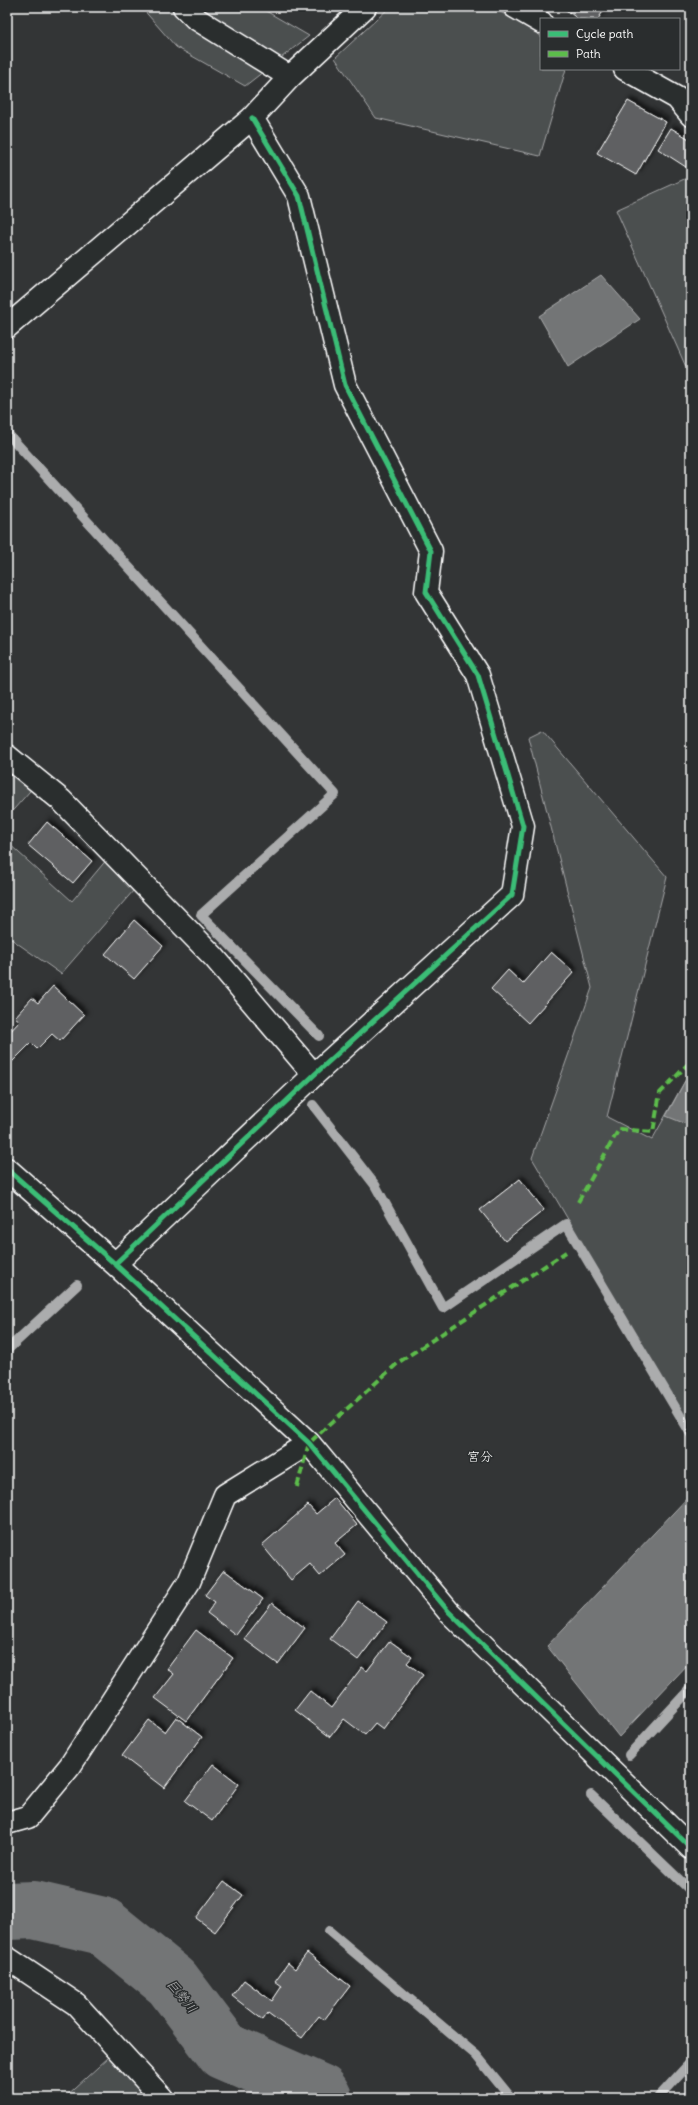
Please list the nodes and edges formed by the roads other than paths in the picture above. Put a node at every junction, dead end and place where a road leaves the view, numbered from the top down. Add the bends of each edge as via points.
1 (184, 7) edge
2 (365, 7) edge
3 (515, 7) edge
4 (540, 21) edge
5 (627, 70) edge
6 (290, 77) junction
7 (691, 115) edge
8 (252, 118) junction
9 (7, 327) edge
10 (7, 756) edge
11 (314, 1075) junction
12 (7, 1169) edge
13 (115, 1264) junction
14 (309, 1443) junction
15 (7, 1823) edge
16 (691, 1848) edge
17 (7, 1958) edge
18 (162, 2098) edge

1 - 6 street via 195,18
2 - 6 street
3 - 4 street
5 - 7 street via 677,98
6 - 8 street
8 - 9 street
8 - 11 street via 299,196 345,385 431,552 426,592 478,675 523,826 512,895
10 - 11 street via 61,800 214,957
11 - 13 street
12 - 13 street
13 - 14 street
14 - 15 street via 225,1495 189,1582 70,1766 28,1817
14 - 16 street via 449,1612
17 - 18 street via 76,2004

